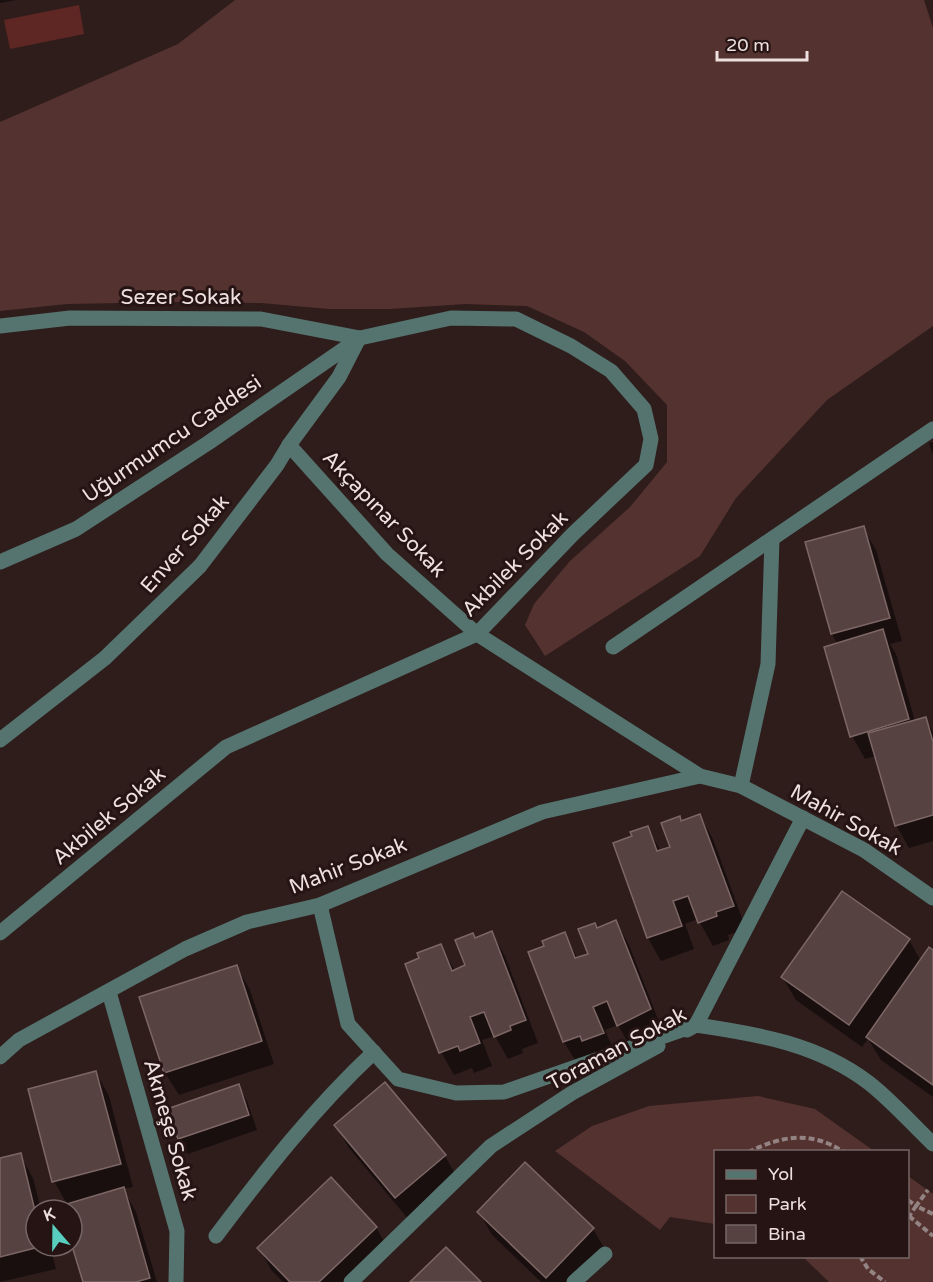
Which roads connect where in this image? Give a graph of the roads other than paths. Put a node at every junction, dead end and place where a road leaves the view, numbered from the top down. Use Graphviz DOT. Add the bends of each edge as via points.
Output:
graph roads {
  1 [pos="0,326"];
  2 [pos="360,338"];
  3 [pos="933,429"];
  4 [pos="289,445"];
  5 [pos="772,539"];
  6 [pos="0,562"];
  7 [pos="477,634"];
  8 [pos="613,647"];
  9 [pos="0,740"];
  10 [pos="700,776"];
  11 [pos="741,786"];
  12 [pos="802,818"];
  13 [pos="933,898"];
  14 [pos="320,905"];
  15 [pos="0,933"];
  16 [pos="109,992"];
  17 [pos="696,1025"];
  18 [pos="374,1052"];
  19 [pos="0,1057"];
  20 [pos="933,1144"];
  21 [pos="216,1236"];
  22 [pos="605,1254"];
  23 [pos="176,1282"];
  24 [pos="351,1282"];
  25 [pos="574,1282"];
  1 -- 2 [label="street, Sezer Sokak" via="70,318 261,319"];
  2 -- 4 [label="street, Enver Sokak" via="339,377"];
  2 -- 6 [label="street, Uğurmumcu Caddesi" via="76,529"];
  2 -- 7 [label="street, Akbilek Sokak" via="451,318 516,319 611,371 644,409 651,439 646,465"];
  3 -- 5 [label="street"];
  4 -- 7 [label="street, Akçapınar Sokak" via="387,554"];
  4 -- 9 [label="street, Enver Sokak" via="200,566 105,658"];
  5 -- 8 [label="street"];
  5 -- 11 [label="street" via="768,664"];
  7 -- 10 [label="street, Mahir Sokak"];
  7 -- 15 [label="street, Akbilek Sokak" via="226,747"];
  10 -- 11 [label="street, Mahir Sokak"];
  10 -- 14 [label="street, Mahir Sokak" via="542,812"];
  11 -- 12 [label="street, Mahir Sokak"];
  12 -- 13 [label="street, Mahir Sokak" via="864,850"];
  12 -- 17 [label="street"];
  14 -- 16 [label="street, Mahir Sokak" via="247,922 184,949"];
  14 -- 18 [label="street" via="348,1024"];
  16 -- 19 [label="street, Mahir Sokak" via="19,1040"];
  16 -- 23 [label="street, Akmeşe Sokak" via="177,1231"];
  17 -- 18 [label="street" via="504,1092 456,1093 398,1079"];
  17 -- 20 [label="street, Toraman Sokak" via="763,1035 816,1052 869,1083"];
  17 -- 24 [label="street, Toraman Sokak" via="572,1093 491,1146"];
  18 -- 21 [label="street" via="287,1143"];
  22 -- 25 [label="street"];
}
